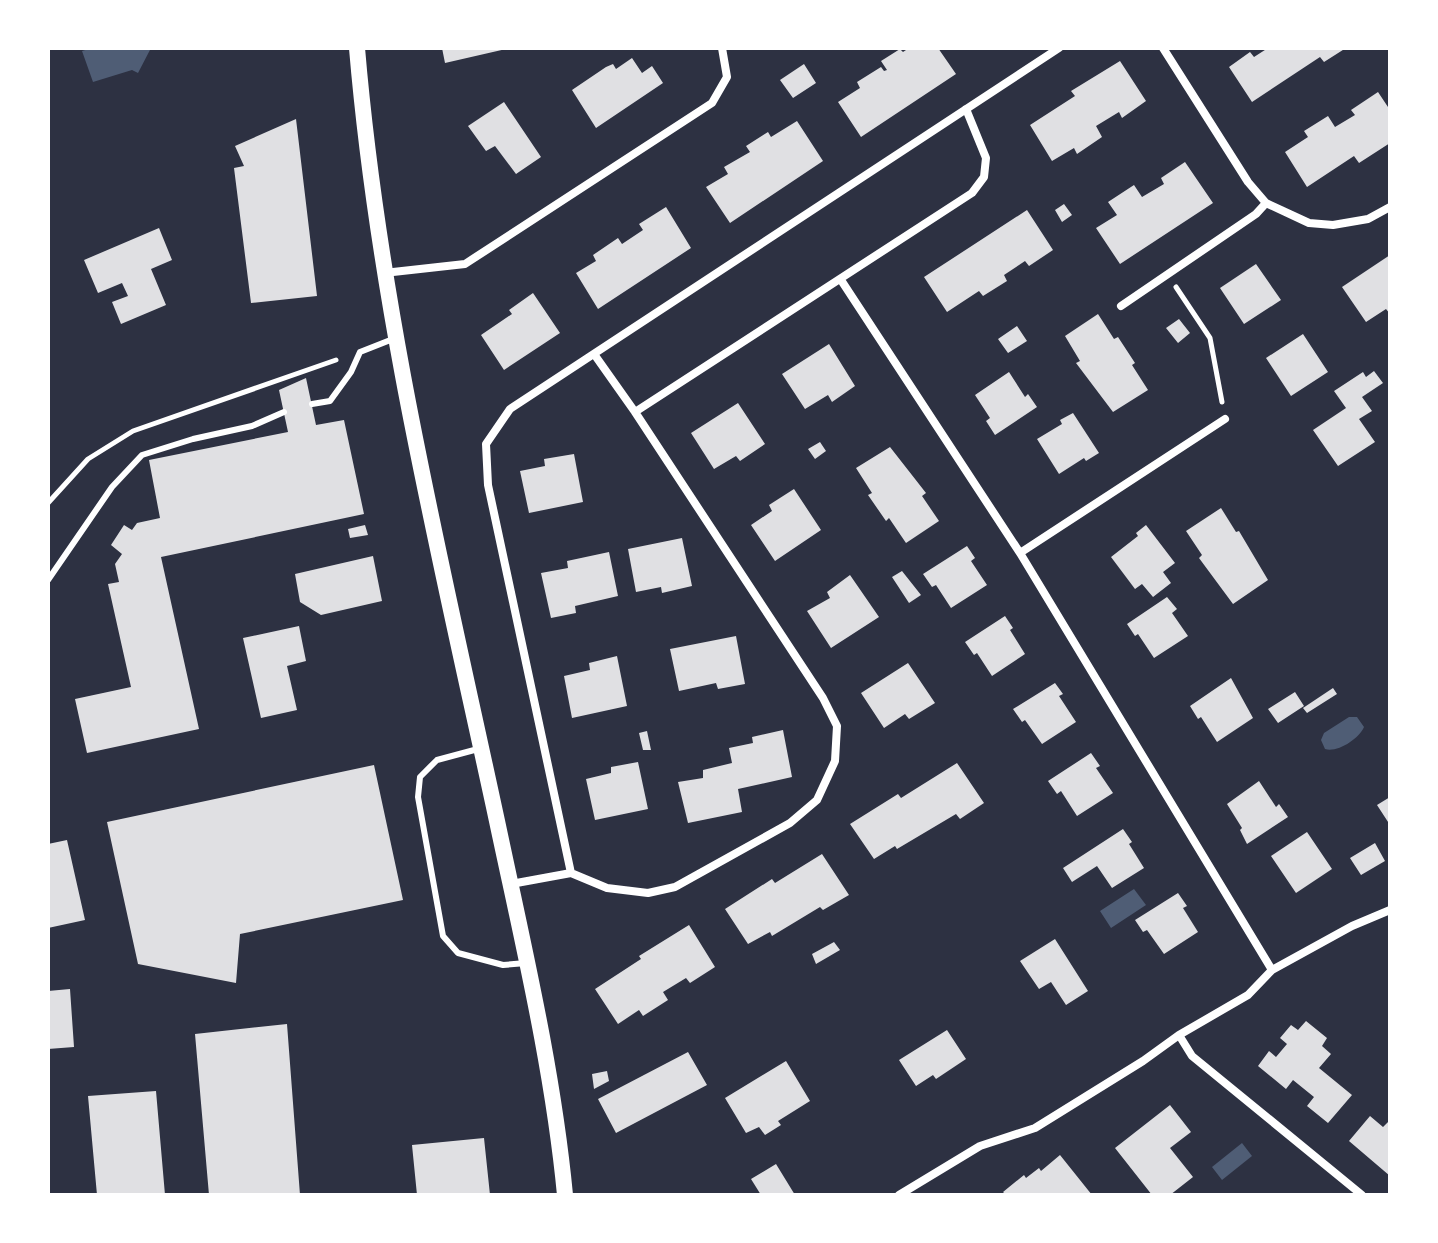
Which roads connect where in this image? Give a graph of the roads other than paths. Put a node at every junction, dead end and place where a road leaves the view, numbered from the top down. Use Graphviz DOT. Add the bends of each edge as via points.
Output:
graph roads {
  1 [pos="357,48"];
  2 [pos="722,48"];
  3 [pos="1059,48"];
  4 [pos="1163,48"];
  5 [pos="966,109"];
  6 [pos="1266,203"];
  7 [pos="1390,207"];
  8 [pos="384,273"];
  9 [pos="841,280"];
  10 [pos="1121,306"];
  11 [pos="396,338"];
  12 [pos="594,354"];
  13 [pos="312,404"];
  14 [pos="284,412"];
  15 [pos="635,412"];
  16 [pos="1225,419"];
  17 [pos="1020,553"];
  18 [pos="48,580"];
  19 [pos="481,748"];
  20 [pos="571,873"];
  21 [pos="511,884"];
  22 [pos="1390,910"];
  23 [pos="526,963"];
  24 [pos="1272,970"];
  25 [pos="1179,1035"];
  26 [pos="565,1195"];
  27 [pos="899,1195"];
  28 [pos="1362,1195"];
  1 -- 8 [label="main road"];
  2 -- 8 [label="street" via="727,77 712,103 465,264"];
  3 -- 5 [label="street"];
  4 -- 6 [label="street"];
  5 -- 9 [label="street" via="986,158 984,177 972,193"];
  5 -- 12 [label="street"];
  6 -- 7 [label="street" via="1309,223 1333,225 1368,219"];
  6 -- 10 [label="street"];
  8 -- 11 [label="main road"];
  9 -- 15 [label="street"];
  9 -- 17 [label="street"];
  11 -- 13 [label="lane" via="360,352 330,401"];
  11 -- 19 [label="main road"];
  12 -- 15 [label="street"];
  12 -- 20 [label="street" via="510,409 486,444 488,485"];
  14 -- 18 [label="lane" via="252,426 142,455 112,487"];
  15 -- 20 [label="street" via="823,698 837,726 835,761 817,800 790,823 675,887 648,893 607,888"];
  16 -- 17 [label="street"];
  17 -- 24 [label="street"];
  19 -- 21 [label="main road"];
  19 -- 23 [label="lane" via="437,760 420,777 418,797 443,936 458,953 503,965"];
  20 -- 21 [label="street"];
  21 -- 23 [label="main road"];
  22 -- 24 [label="street"];
  23 -- 26 [label="main road"];
  24 -- 25 [label="street" via="1248,995"];
  25 -- 27 [label="street" via="1035,1128 980,1146"];
  25 -- 28 [label="street" via="1192,1056"];
}
